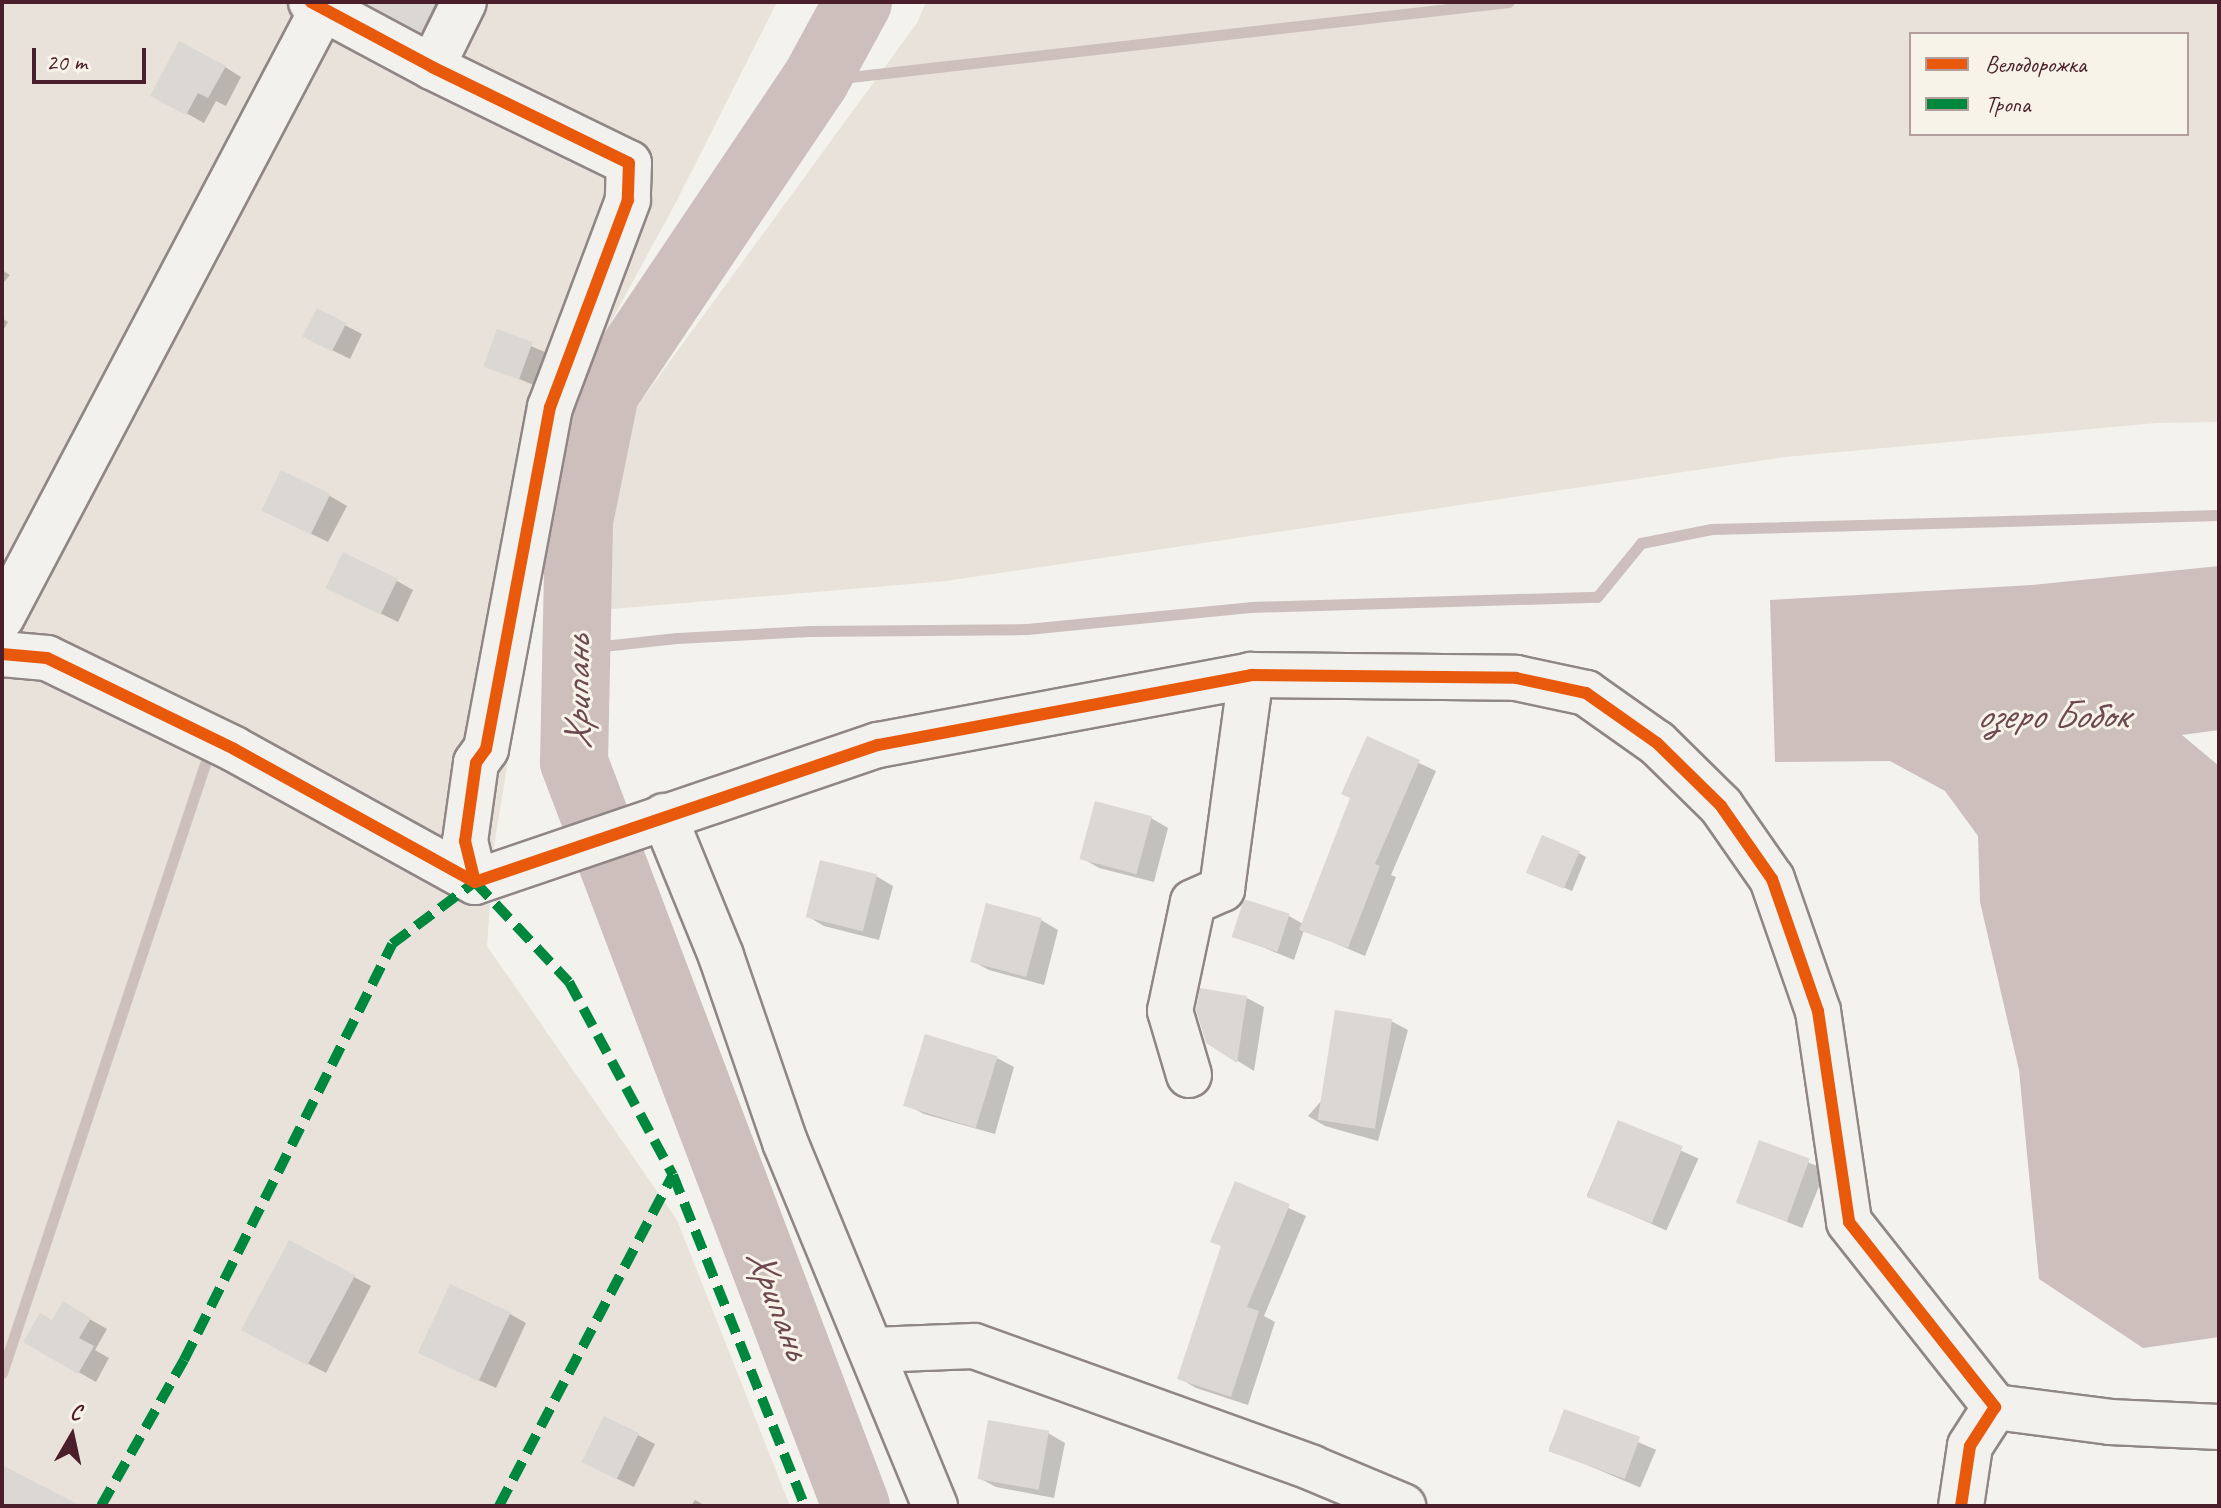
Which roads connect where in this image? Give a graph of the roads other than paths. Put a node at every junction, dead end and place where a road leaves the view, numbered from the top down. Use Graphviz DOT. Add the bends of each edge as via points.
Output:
graph roads {
  1 [pos="464,2"];
  2 [pos="317,5"];
  3 [pos="432,67"];
  4 [pos="3,640"];
  5 [pos="1251,675"];
  6 [pos="645,824"];
  7 [pos="475,882"];
  8 [pos="1189,1075"];
  9 [pos="873,1350"];
  10 [pos="1995,1407"];
  11 [pos="2219,1427"];
  12 [pos="935,1506"];
  13 [pos="1403,1506"];
  14 [pos="1961,1506"];
  1 -- 3 [label="street"];
  2 -- 3 [label="street"];
  2 -- 4 [label="street"];
  3 -- 7 [label="street" via="629,163 628,200 550,407 486,749 476,763 465,841"];
  4 -- 7 [label="street" via="221,742"];
  5 -- 6 [label="street" via="878,745"];
  5 -- 8 [label="street" via="1222,889 1193,902 1170,1011"];
  5 -- 10 [label="street" via="1516,678 1586,693 1657,743 1721,806 1772,879 1818,1011 1849,1222"];
  6 -- 7 [label="street"];
  6 -- 9 [label="street" via="721,956 785,1142"];
  9 -- 12 [label="street"];
  9 -- 13 [label="street" via="974,1346"];
  10 -- 11 [label="street" via="2110,1422"];
  10 -- 14 [label="street" via="1970,1446"];
}
